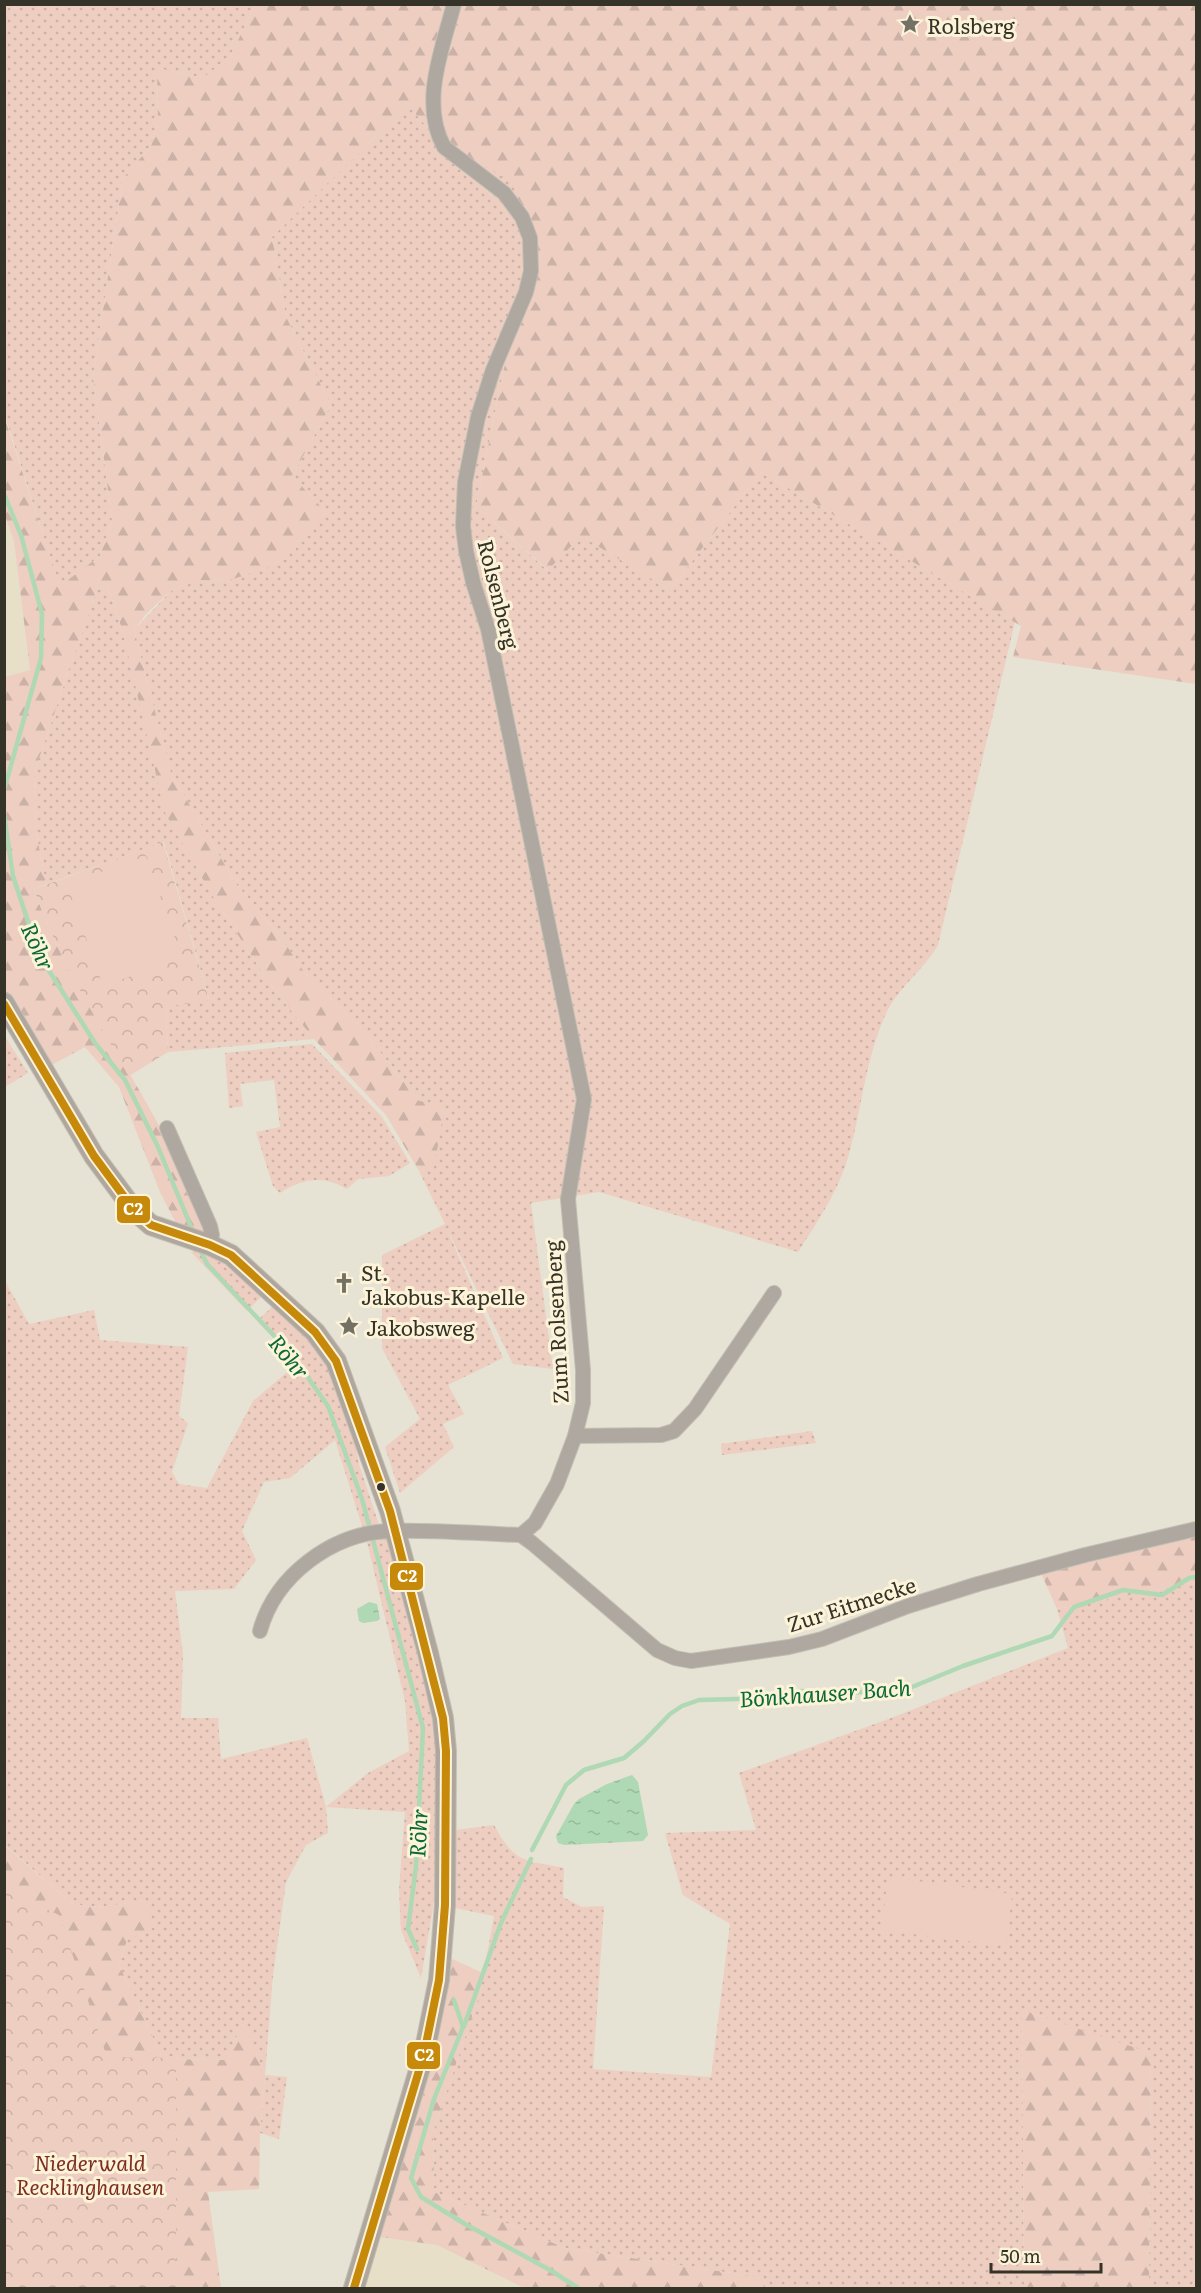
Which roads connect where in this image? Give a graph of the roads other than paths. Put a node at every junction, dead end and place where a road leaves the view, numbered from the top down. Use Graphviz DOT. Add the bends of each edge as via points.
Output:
graph roads {
  1 [pos="454,4"];
  2 [pos="4,1004"];
  3 [pos="167,1128"];
  4 [pos="568,1199"];
  5 [pos="209,1245"];
  6 [pos="774,1293"];
  7 [pos="575,1436"];
  8 [pos="1197,1529"];
  9 [pos="390,1531"];
  10 [pos="521,1535"];
  11 [pos="260,1631"];
  12 [pos="354,2289"];
  1 -- 4 [label="street, Rolsenberg" via="433,88 439,137 444,147 510,200 530,238 531,271 526,292 478,417 465,482 463,526 473,582 488,629 584,1099"];
  2 -- 5 [label="main road" via="119,1192 151,1225"];
  3 -- 5 [label="street" via="210,1226"];
  4 -- 7 [label="street, Zum Rolsenberg" via="584,1394"];
  5 -- 9 [label="main road" via="231,1255 256,1277 315,1332 336,1361 357,1415"];
  6 -- 7 [label="street" via="695,1409 674,1431 661,1435"];
  7 -- 10 [label="street, Zum Rolsenberg" via="548,1501 535,1523"];
  8 -- 10 [label="street, Zur Eitmecke" via="1038,1568 908,1606 822,1638 752,1653 682,1661 657,1650"];
  9 -- 10 [label="street"];
  9 -- 11 [label="street" via="334,1545 303,1564 276,1596"];
  9 -- 12 [label="main road" via="428,1653 443,1718 446,1905 439,1980 424,2054"];
}
